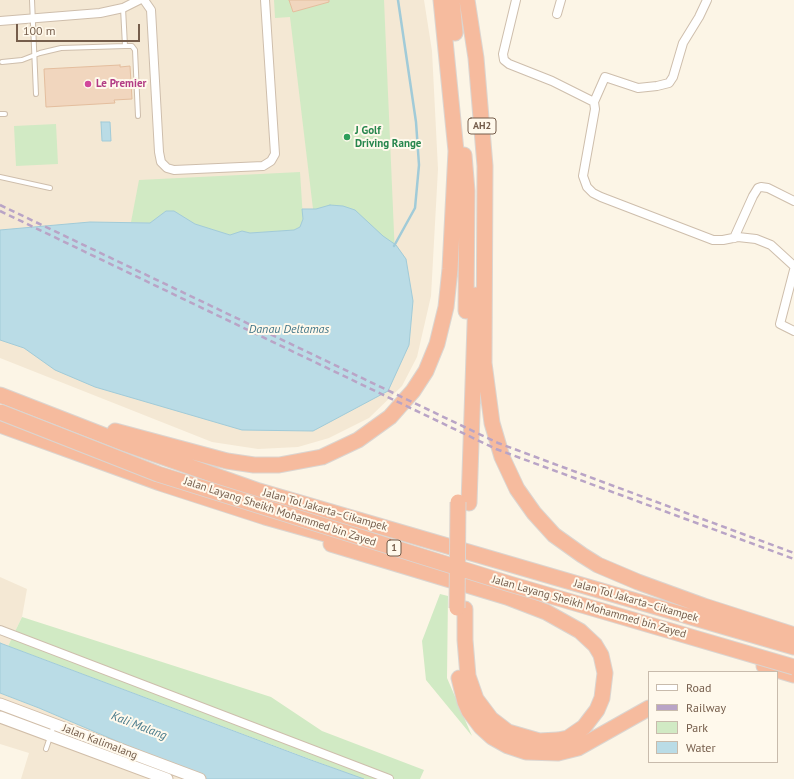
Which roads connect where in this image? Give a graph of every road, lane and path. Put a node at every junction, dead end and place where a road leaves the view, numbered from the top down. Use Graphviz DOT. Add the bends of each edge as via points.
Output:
graph roads {
  1 [pos="32,0"];
  2 [pos="138,0"];
  3 [pos="144,0"];
  4 [pos="265,0"];
  5 [pos="441,0"];
  6 [pos="452,0"];
  7 [pos="461,0"];
  8 [pos="467,0"];
  9 [pos="516,0"];
  10 [pos="561,0"];
  11 [pos="708,0"];
  12 [pos="122,8"];
  13 [pos="557,14"];
  14 [pos="32,19"];
  15 [pos="0,21"];
  16 [pos="125,46"];
  17 [pos="34,56"];
  18 [pos="2,62"];
  19 [pos="36,94"];
  20 [pos="594,102"];
  21 [pos="138,116"];
  22 [pos="0,177"];
  23 [pos="50,188"];
  24 [pos="794,201"];
  25 [pos="734,238"];
  26 [pos="482,252"];
  27 [pos="794,266"];
  28 [pos="794,270"];
  29 [pos="794,330"];
  30 [pos="0,395"];
  31 [pos="0,405"];
  32 [pos="37,410"];
  33 [pos="0,412"];
  34 [pos="0,425"];
  35 [pos="463,503"];
  36 [pos="265,517"];
  37 [pos="461,608"];
  38 [pos="0,630"];
  39 [pos="794,635"];
  40 [pos="794,647"];
  41 [pos="794,658"];
  42 [pos="794,667"];
  43 [pos="794,675"];
  44 [pos="778,681"];
  45 [pos="794,683"];
  46 [pos="0,704"];
  47 [pos="648,709"];
  48 [pos="0,716"];
  49 [pos="54,725"];
  50 [pos="51,736"];
  51 [pos="46,749"];
  52 [pos="179,775"];
  53 [pos="167,779"];
  54 [pos="200,779"];
  55 [pos="389,779"];
  1 -- 14 [label="lane"];
  2 -- 12 [label="street"];
  3 -- 4 [label="street" via="151,10 159,152 161,162 174,170 263,166 271,161 275,154"];
  5 -- 32 [label="highway" via="456,151 448,291 433,356 421,380 401,406 370,432 334,453 308,461 269,466 227,460"];
  6 -- 35 [label="highway" via="467,191"];
  7 -- 26 [label="highway, AH2" via="468,55"];
  8 -- 26 [label="highway, AH2" via="476,58 485,166"];
  9 -- 20 [label="street" via="503,54 504,60"];
  10 -- 13 [label="street"];
  11 -- 20 [label="street" via="683,43 669,83 638,88 606,77"];
  12 -- 14 [label="street" via="100,13"];
  12 -- 16 [label="lane"];
  14 -- 15 [label="street"];
  14 -- 17 [label="lane"];
  16 -- 17 [label="lane" via="61,48"];
  16 -- 21 [label="lane" via="132,46 135,50"];
  17 -- 18 [label="lane"];
  17 -- 19 [label="lane"];
  20 -- 25 [label="street" via="595,109 584,170 585,182 590,190 601,197 713,240"];
  22 -- 23 [label="lane"];
  24 -- 25 [label="street" via="768,188 758,188"];
  25 -- 27 [label="street" via="750,237 771,246"];
  26 -- 35 [label="highway"];
  26 -- 39 [label="highway" via="484,363 490,410 508,471 517,490 534,513 567,545 618,574 704,606"];
  28 -- 29 [label="street" via="780,324"];
  30 -- 32 [label="highway, Jalan Tol Jakarta–Cikampek / 1"];
  31 -- 41 [label="highway, Jalan Layang Sheikh Mohammed bin Zayed / 1" via="151,464 263,502 622,610"];
  32 -- 40 [label="highway, Jalan Tol Jakarta–Cikampek / 1" via="259,491"];
  33 -- 42 [label="highway, Jalan Layang Sheikh Mohammed bin Zayed / 1, bridge" via="158,474 510,584"];
  34 -- 36 [label="highway, Jalan Tol Jakarta–Cikampek / 1" via="160,484"];
  35 -- 37 [label="highway"];
  36 -- 37 [label="highway" via="296,532 371,557 507,597 572,625 595,645 604,664 605,686 592,719 568,738 539,741 515,736 492,719 476,699 468,676"];
  36 -- 43 [label="highway, Jalan Tol Jakarta–Cikampek / 1"];
  37 -- 47 [label="highway" via="458,663 465,702 481,727 508,746 535,753 568,751 587,744"];
  38 -- 55 [label="street"];
  44 -- 45 [label="highway"];
  46 -- 49 [label="main road, Jalan Kalimalang"];
  48 -- 50 [label="main road, Jalan Kalimalang"];
  49 -- 50 [label="lane"];
  49 -- 52 [label="main road, Jalan Kalimalang"];
  50 -- 51 [label="lane"];
  50 -- 53 [label="main road, Jalan Kalimalang"];
  52 -- 54 [label="main road, Jalan Kalimalang"];
}
